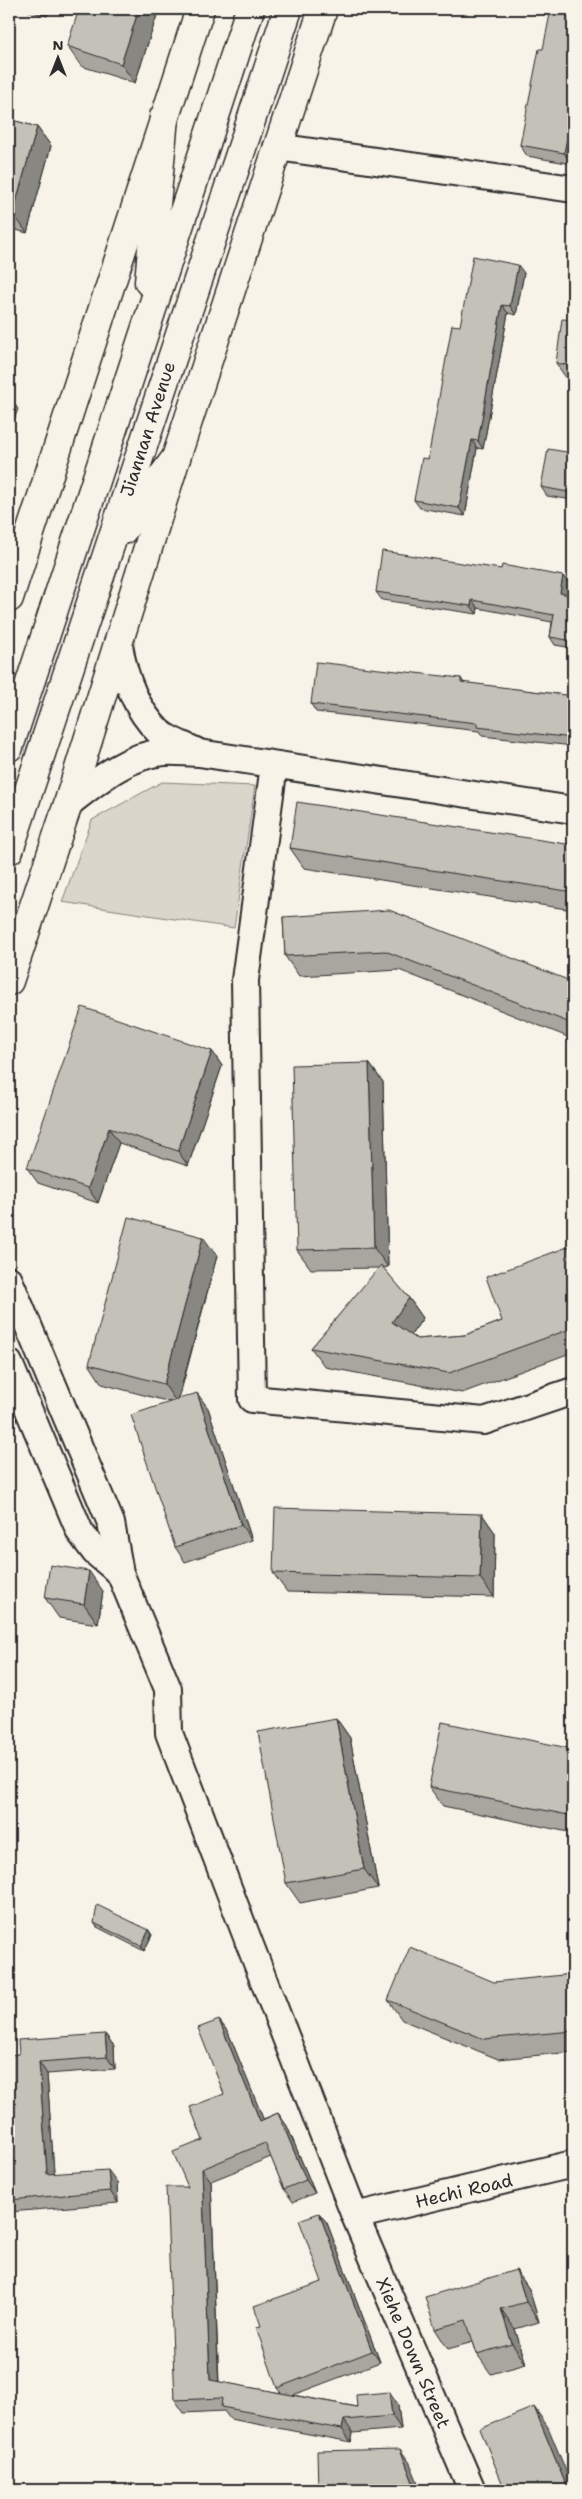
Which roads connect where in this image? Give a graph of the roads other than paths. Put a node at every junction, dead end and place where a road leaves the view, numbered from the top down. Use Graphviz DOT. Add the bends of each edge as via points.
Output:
graph roads {
  1 [pos="200,9"];
  2 [pos="250,9"];
  3 [pos="288,9"];
  4 [pos="323,9"];
  5 [pos="164,117"];
  6 [pos="277,147"];
  7 [pos="573,190"];
  8 [pos="145,331"];
  9 [pos="176,458"];
  10 [pos="108,551"];
  11 [pos="9,598"];
  12 [pos="119,645"];
  13 [pos="9,747"];
  14 [pos="199,753"];
  15 [pos="274,765"];
  16 [pos="68,804"];
  17 [pos="573,810"];
  18 [pos="9,850"];
  19 [pos="9,981"];
  20 [pos="9,1280"];
  21 [pos="9,1363"];
  22 [pos="573,1391"];
  23 [pos="120,1573"];
  24 [pos="573,2164"];
  25 [pos="355,2216"];
  26 [pos="472,2490"];
  1 -- 5 [label="main road"];
  2 -- 8 [label="main road, Jiannan Avenue"];
  3 -- 10 [label="main road, Jiannan Avenue"];
  4 -- 6 [label="main road"];
  5 -- 8 [label="main road"];
  5 -- 11 [label="main road"];
  6 -- 7 [label="street"];
  6 -- 9 [label="main road"];
  8 -- 13 [label="main road, Jiannan Avenue"];
  9 -- 10 [label="main road"];
  9 -- 12 [label="main road"];
  10 -- 18 [label="main road, Jiannan Avenue"];
  12 -- 14 [label="street" via="124,673 137,703 159,732"];
  12 -- 16 [label="main road"];
  14 -- 15 [label="street"];
  14 -- 16 [label="street" via="162,752 131,762 107,774"];
  15 -- 17 [label="street"];
  15 -- 22 [label="street" via="245,980 252,1398 484,1421"];
  16 -- 19 [label="main road"];
  20 -- 23 [label="street, Xiehe Down Street" via="111,1523"];
  21 -- 23 [label="street" via="80,1532 95,1552"];
  23 -- 25 [label="street, Xiehe Down Street" via="168,1690 169,1733"];
  24 -- 25 [label="street, Hechi Road"];
  25 -- 26 [label="street, Xiehe Down Street"];
}
